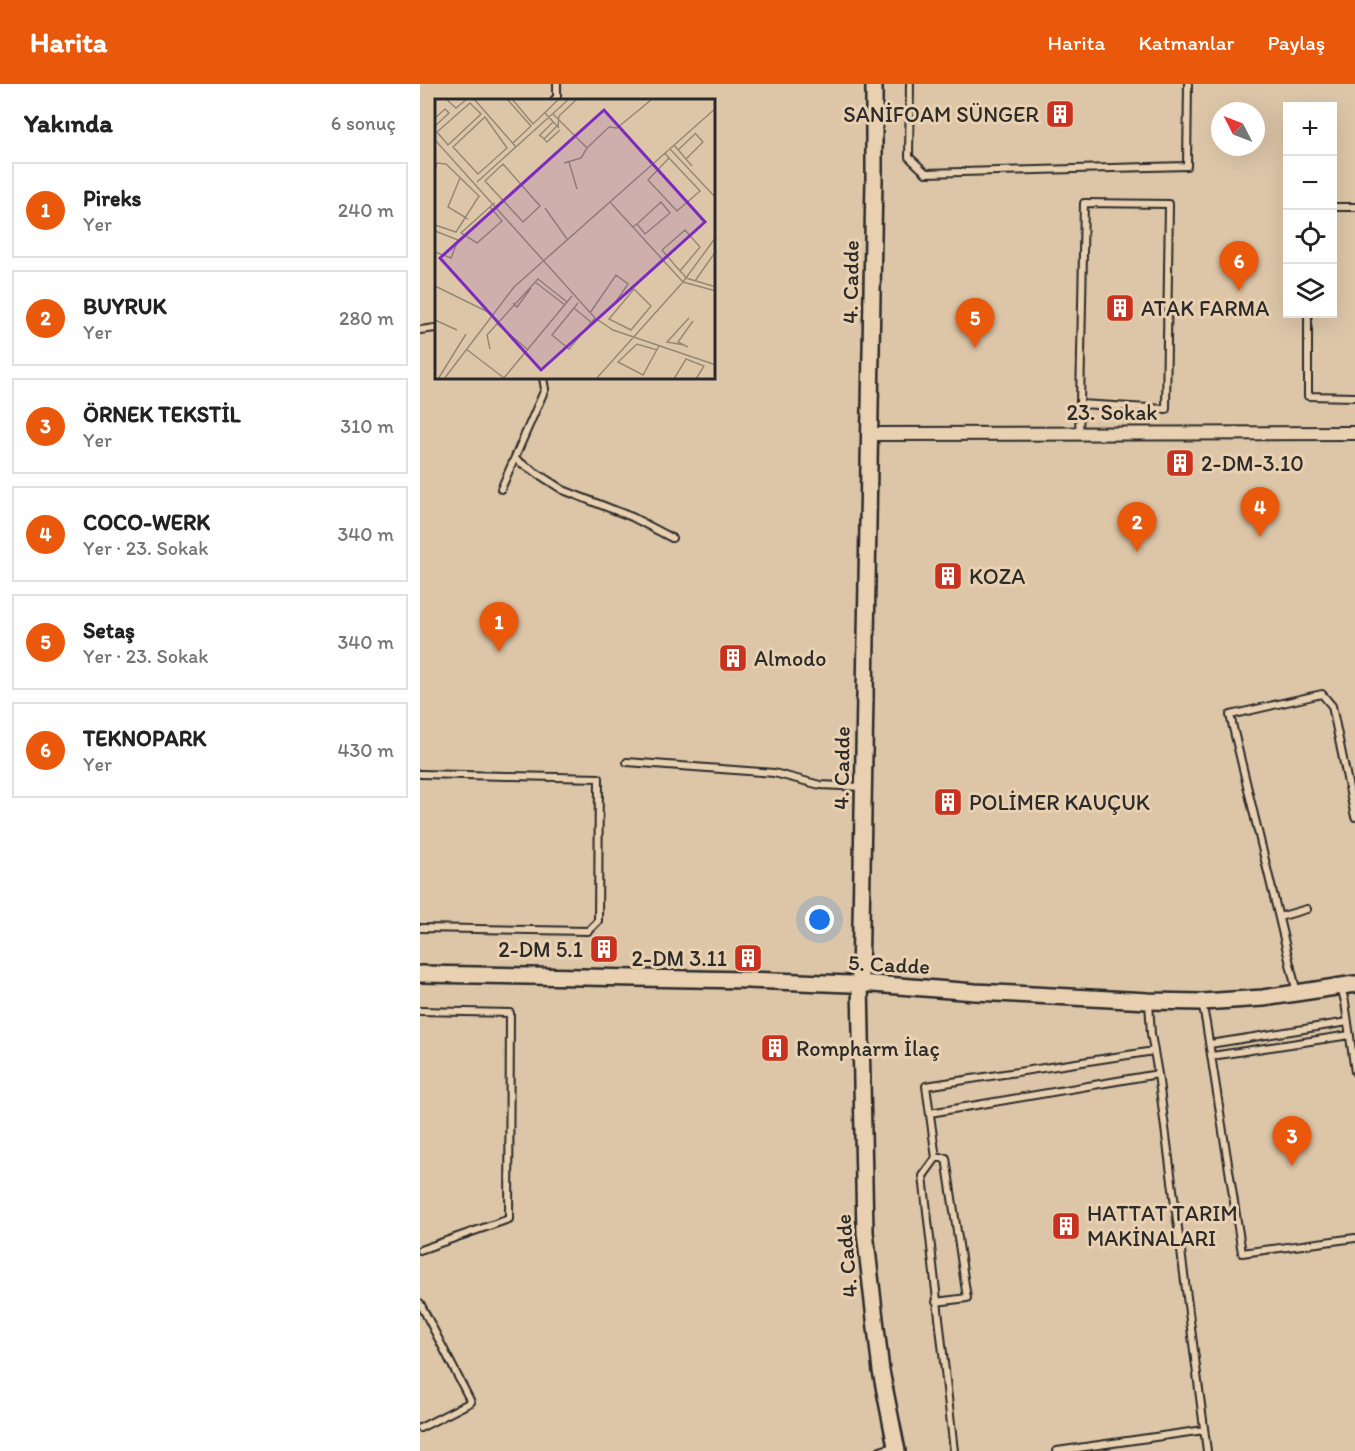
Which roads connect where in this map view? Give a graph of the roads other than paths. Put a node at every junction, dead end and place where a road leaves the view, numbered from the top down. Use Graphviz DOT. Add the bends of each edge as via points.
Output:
graph roads {
  1 [pos="556,84"];
  2 [pos="874,84"];
  3 [pos="910,84"];
  4 [pos="1188,84"];
  5 [pos="555,99"];
  6 [pos="1337,207"];
  7 [pos="1355,207"];
  8 [pos="1308,318"];
  9 [pos="435,328"];
  10 [pos="420,330"];
  11 [pos="543,380"];
  12 [pos="1355,397"];
  13 [pos="1080,404"];
  14 [pos="1355,433"];
  15 [pos="870,434"];
  16 [pos="1079,434"];
  17 [pos="515,459"];
  18 [pos="501,489"];
  19 [pos="672,538"];
  20 [pos="627,762"];
  21 [pos="420,774"];
  22 [pos="864,788"];
  23 [pos="1355,817"];
  24 [pos="1307,909"];
  25 [pos="1279,917"];
  26 [pos="420,928"];
  27 [pos="420,974"];
  28 [pos="860,983"];
  29 [pos="1348,986"];
  30 [pos="1298,993"];
  31 [pos="1148,1001"];
  32 [pos="1202,1002"];
  33 [pos="420,1011"];
  34 [pos="1348,1022"];
  35 [pos="1350,1035"];
  36 [pos="1210,1044"];
  37 [pos="1154,1050"];
  38 [pos="1212,1056"];
  39 [pos="1355,1072"];
  40 [pos="1158,1074"];
  41 [pos="930,1113"];
  42 [pos="936,1158"];
  43 [pos="1355,1238"];
  44 [pos="420,1250"];
  45 [pos="936,1302"];
  46 [pos="420,1303"];
  47 [pos="420,1428"];
  48 [pos="1204,1430"];
  49 [pos="896,1448"];
  50 [pos="879,1451"];
  51 [pos="954,1451"];
  52 [pos="1057,1451"];
  53 [pos="1207,1451"];
  1 -- 5 [label="lane"];
  2 -- 15 [label="street, 4. Cadde"];
  3 -- 4 [label="lane" via="909,157 926,173 1187,166"];
  6 -- 7 [label="lane"];
  8 -- 12 [label="lane" via="1308,396"];
  9 -- 10 [label="lane"];
  11 -- 17 [label="lane" via="545,389"];
  13 -- 13 [label="lane" via="1166,409 1169,204 1084,203"];
  13 -- 16 [label="lane"];
  14 -- 16 [label="street, 23. Sokak"];
  15 -- 16 [label="street, 23. Sokak"];
  15 -- 22 [label="street, 4. Cadde"];
  17 -- 18 [label="lane"];
  17 -- 19 [label="lane" via="563,490 632,517"];
  20 -- 22 [label="lane" via="774,772 820,785"];
  21 -- 26 [label="lane" via="599,778 599,789 598,921 588,931"];
  22 -- 28 [label="street, 4. Cadde"];
  23 -- 25 [label="lane" via="1332,706 1322,694 1230,716"];
  24 -- 25 [label="lane"];
  25 -- 30 [label="lane"];
  27 -- 28 [label="street, 5. Cadde"];
  28 -- 31 [label="street, 5. Cadde"];
  28 -- 49 [label="street, 4. Cadde" via="865,1232 881,1371"];
  29 -- 30 [label="street, 5. Cadde"];
  29 -- 34 [label="lane"];
  30 -- 32 [label="street, 5. Cadde"];
  31 -- 32 [label="street, 5. Cadde"];
  31 -- 37 [label="lane"];
  32 -- 36 [label="lane"];
  33 -- 44 [label="lane" via="510,1013 510,1047 509,1219"];
  34 -- 35 [label="lane"];
  34 -- 36 [label="lane"];
  35 -- 38 [label="lane"];
  35 -- 39 [label="lane"];
  36 -- 38 [label="lane"];
  37 -- 40 [label="lane"];
  37 -- 41 [label="lane" via="926,1086"];
  38 -- 43 [label="lane" via="1242,1253"];
  40 -- 41 [label="lane"];
  40 -- 48 [label="lane"];
  41 -- 42 [label="lane"];
  42 -- 45 [label="lane" via="923,1176"];
  42 -- 45 [label="lane" via="945,1158 967,1298"];
  45 -- 51 [label="lane"];
  46 -- 47 [label="lane" via="471,1402"];
  48 -- 52 [label="lane"];
  48 -- 53 [label="lane"];
  49 -- 50 [label="lane"];
}
